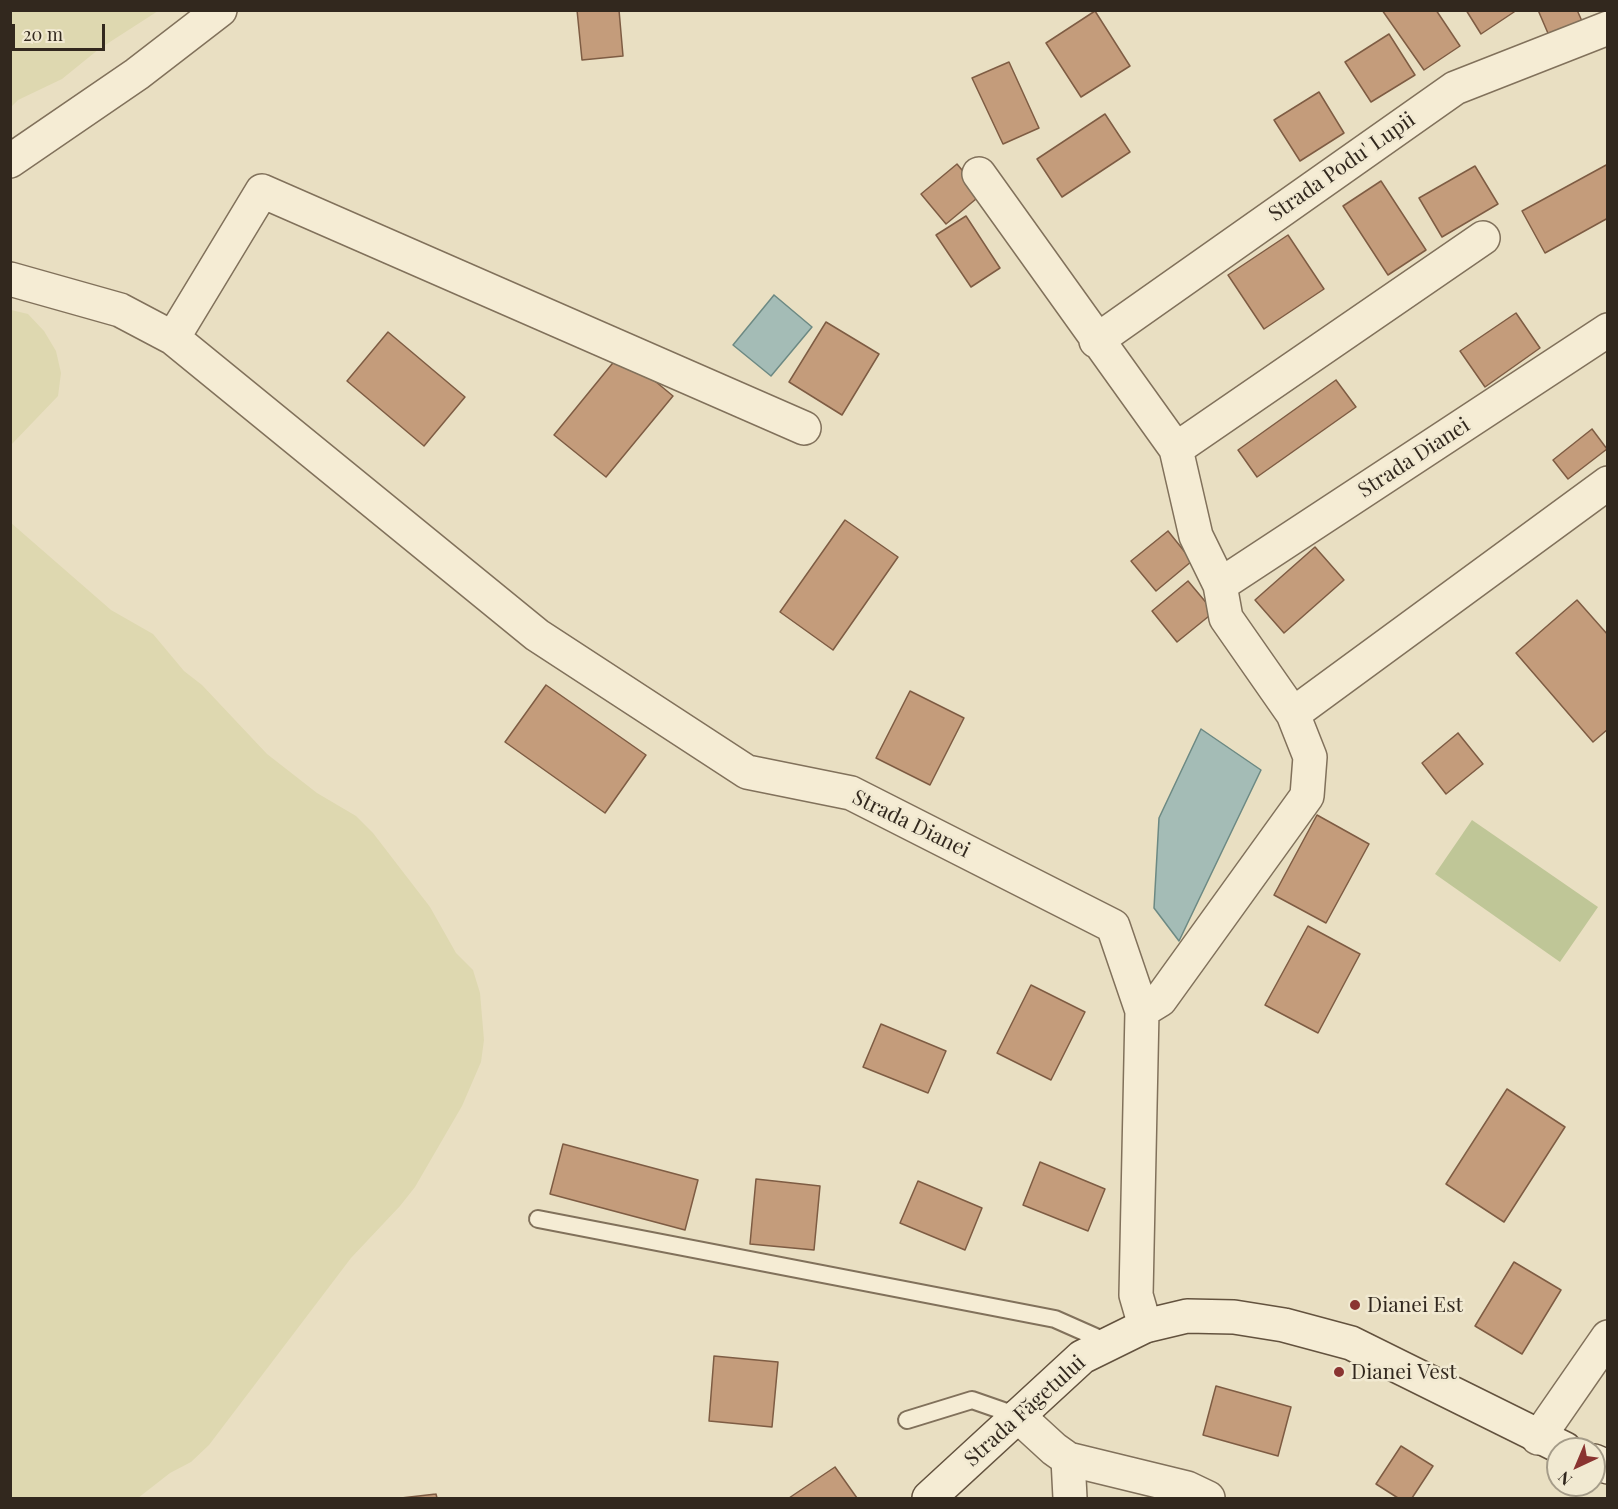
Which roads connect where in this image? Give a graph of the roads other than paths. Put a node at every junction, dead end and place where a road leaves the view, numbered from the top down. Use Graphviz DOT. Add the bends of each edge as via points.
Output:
graph roads {
  1 [pos="220,10"];
  2 [pos="1608,28"];
  3 [pos="10,161"];
  4 [pos="979,174"];
  5 [pos="1483,238"];
  6 [pos="10,279"];
  7 [pos="1608,330"];
  8 [pos="173,338"];
  9 [pos="1096,340"];
  10 [pos="804,428"];
  11 [pos="1176,449"];
  12 [pos="1608,483"];
  13 [pos="1220,585"];
  14 [pos="1293,714"];
  15 [pos="1142,1011"];
  16 [pos="538,1219"];
  17 [pos="1145,1326"];
  18 [pos="1608,1337"];
  19 [pos="1107,1342"];
  20 [pos="1018,1416"];
  21 [pos="907,1420"];
  22 [pos="1555,1437"];
  23 [pos="1546,1440"];
  24 [pos="1068,1459"];
  25 [pos="928,1498"];
  26 [pos="1070,1498"];
  27 [pos="1209,1498"];
  1 -- 3 [label="street" via="137,74"];
  2 -- 9 [label="street, Strada Podu' Lupii" via="1455,88"];
  4 -- 9 [label="street"];
  5 -- 11 [label="street"];
  6 -- 8 [label="street, Strada Dianei" via="120,310"];
  7 -- 13 [label="street, Strada Dianei"];
  8 -- 10 [label="street" via="262,191"];
  8 -- 15 [label="street, Strada Dianei" via="537,635 747,772 852,793 1113,926"];
  9 -- 11 [label="street"];
  11 -- 13 [label="street" via="1196,536"];
  12 -- 14 [label="street"];
  13 -- 14 [label="street" via="1226,618"];
  14 -- 15 [label="street" via="1310,757 1307,796 1160,1000"];
  15 -- 17 [label="street, Strada Dianei" via="1136,1294"];
  16 -- 19 [label="lane" via="1055,1319"];
  17 -- 19 [label="street, Strada Făgetului"];
  17 -- 23 [label="street, Strada Făgetului" via="1187,1316 1234,1317 1284,1325 1351,1343"];
  18 -- 22 [label="street"];
  19 -- 20 [label="street, Strada Făgetului" via="1082,1356"];
  20 -- 21 [label="lane" via="972,1400"];
  20 -- 24 [label="street"];
  20 -- 25 [label="street, Strada Făgetului"];
  24 -- 26 [label="street"];
  24 -- 27 [label="street" via="1187,1488"];
}
